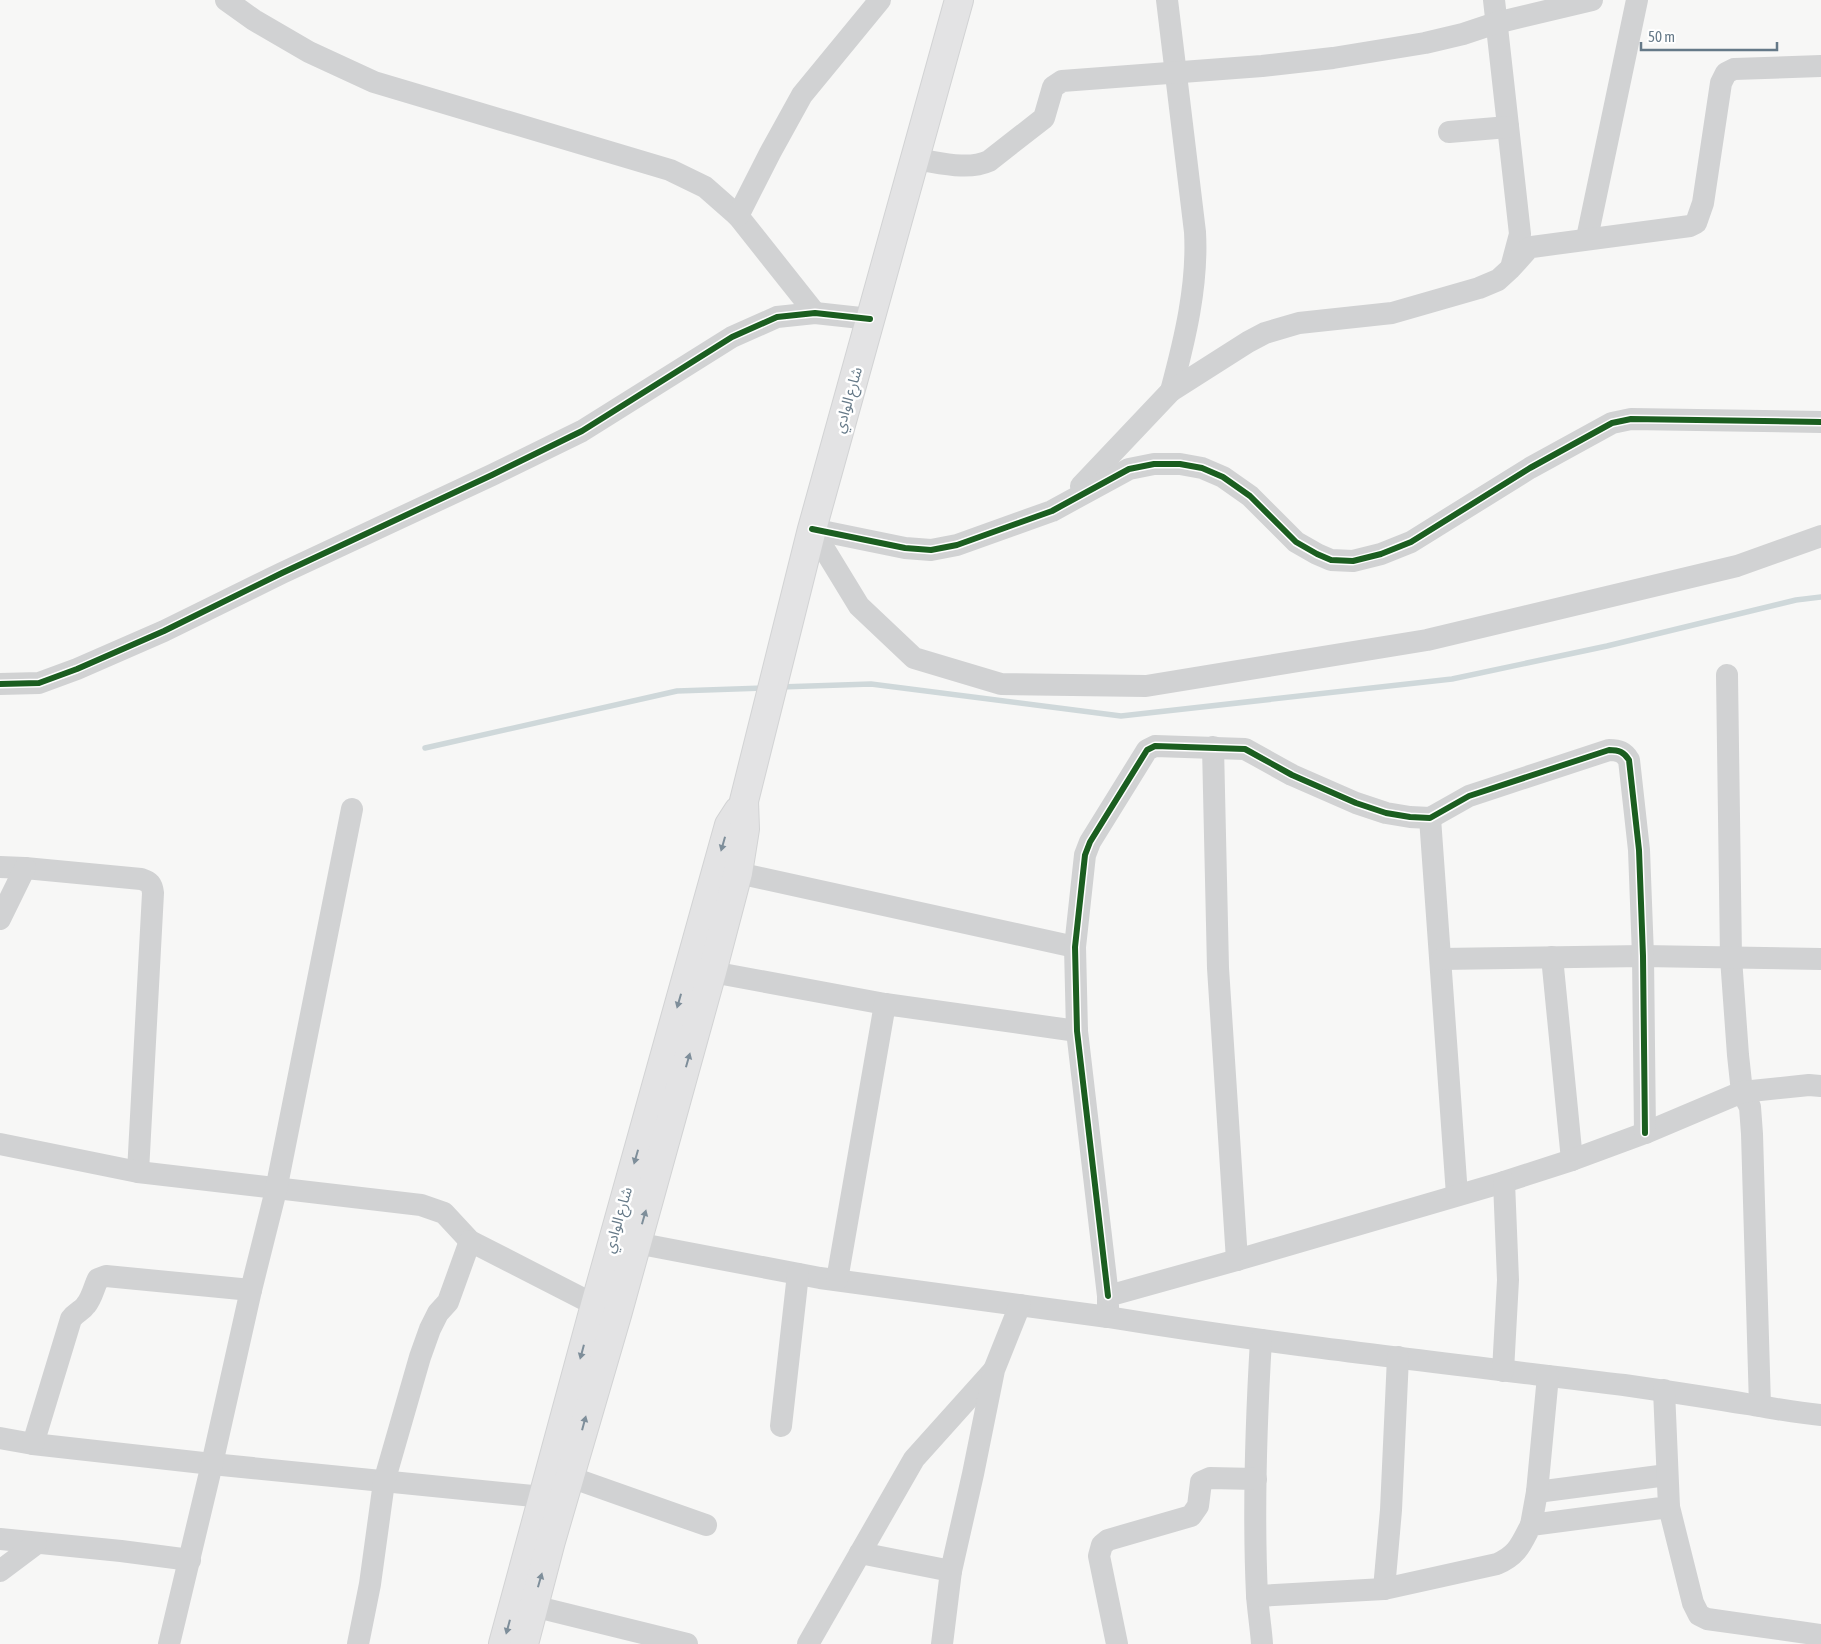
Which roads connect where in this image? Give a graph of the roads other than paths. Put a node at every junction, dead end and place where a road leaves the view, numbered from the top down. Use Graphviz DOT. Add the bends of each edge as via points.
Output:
graph roads {
  1 [pos="226,0"];
  2 [pos="880,0"];
  3 [pos="959,0"];
  4 [pos="1167,0"];
  5 [pos="1494,0"];
  6 [pos="1592,0"];
  7 [pos="1637,0"];
  8 [pos="1496,23"];
  9 [pos="1821,66"];
  10 [pos="1176,72"];
  11 [pos="1508,127"];
  12 [pos="1449,132"];
  13 [pos="915,159"];
  14 [pos="738,216"];
  15 [pos="1587,238"];
  16 [pos="1510,269"];
  17 [pos="816,313"];
  18 [pos="870,319"];
  19 [pos="1171,391"];
  20 [pos="1821,422"];
  21 [pos="1052,510"];
  22 [pos="812,528"];
  23 [pos="1815,541"];
  24 [pos="1727,674"];
  25 [pos="0,684"];
  26 [pos="1213,746"];
  27 [pos="744,801"];
  28 [pos="352,809"];
  29 [pos="1430,818"];
  30 [pos="0,867"];
  31 [pos="25,868"];
  32 [pos="738,873"];
  33 [pos="0,919"];
  34 [pos="1075,947"];
  35 [pos="1643,956"];
  36 [pos="1552,957"];
  37 [pos="1731,958"];
  38 [pos="1441,959"];
  39 [pos="1821,959"];
  40 [pos="712,972"];
  41 [pos="885,1004"];
  42 [pos="1077,1031"];
  43 [pos="1821,1086"];
  44 [pos="1742,1092"];
  45 [pos="1645,1133"];
  46 [pos="0,1144"];
  47 [pos="1572,1160"];
  48 [pos="138,1172"];
  49 [pos="1504,1182"];
  50 [pos="276,1190"];
  51 [pos="1457,1195"];
  52 [pos="470,1241"];
  53 [pos="636,1243"];
  54 [pos="1237,1260"];
  55 [pos="798,1274"];
  56 [pos="837,1280"];
  57 [pos="251,1290"];
  58 [pos="595,1305"];
  59 [pos="1020,1305"];
  60 [pos="1108,1306"];
  61 [pos="1261,1340"];
  62 [pos="1398,1357"];
  63 [pos="994,1370"];
  64 [pos="1503,1370"];
  65 [pos="1548,1376"];
  66 [pos="1664,1390"];
  67 [pos="1760,1406"];
  68 [pos="1821,1415"];
  69 [pos="781,1426"];
  70 [pos="0,1438"];
  71 [pos="33,1444"];
  72 [pos="212,1464"];
  73 [pos="1667,1475"];
  74 [pos="570,1477"];
  75 [pos="1256,1479"];
  76 [pos="384,1482"];
  77 [pos="1537,1492"];
  78 [pos="543,1497"];
  79 [pos="1668,1507"];
  80 [pos="706,1524"];
  81 [pos="1531,1525"];
  82 [pos="0,1539"];
  83 [pos="36,1544"];
  84 [pos="860,1553"];
  85 [pos="190,1560"];
  86 [pos="0,1571"];
  87 [pos="951,1571"];
  88 [pos="1384,1589"];
  89 [pos="1257,1596"];
  90 [pos="533,1606"];
  91 [pos="1810,1637"];
  92 [pos="169,1644"];
  93 [pos="358,1644"];
  94 [pos="503,1644"];
  95 [pos="524,1644"];
  96 [pos="687,1644"];
  97 [pos="808,1644"];
  98 [pos="942,1644"];
  99 [pos="1117,1644"];
  100 [pos="1262,1644"];
  1 -- 14 [label="street" via="309,52 374,82 670,170 705,187"];
  2 -- 14 [label="street" via="802,94"];
  3 -- 13 [label="main road, شارع الوادي"];
  4 -- 10 [label="street"];
  5 -- 8 [label="street"];
  6 -- 8 [label="street"];
  7 -- 15 [label="street"];
  8 -- 10 [label="street" via="1425,43 1342,56"];
  8 -- 11 [label="street"];
  9 -- 15 [label="street" via="1734,69 1726,73 1721,83 1696,223"];
  10 -- 13 [label="street" via="1062,81 1053,86 1044,118 989,161 971,166"];
  10 -- 19 [label="street" via="1196,259"];
  11 -- 12 [label="street"];
  11 -- 16 [label="street" via="1520,234"];
  13 -- 18 [label="main road, شارع الوادي"];
  14 -- 17 [label="street"];
  15 -- 16 [label="street" via="1532,247"];
  16 -- 19 [label="street" via="1498,280 1479,288 1392,313 1299,323 1273,330 1248,342"];
  17 -- 18 [label="street"];
  17 -- 25 [label="street" via="777,318 732,337 582,431 164,631 39,683"];
  18 -- 22 [label="main road, شارع الوادي"];
  19 -- 21 [label="street" via="1081,487"];
  20 -- 21 [label="street" via="1631,419 1612,423 1530,468 1411,542 1353,561 1331,560 1317,554 1296,542 1250,496 1223,477 1202,468 1180,464 1154,464 1129,469"];
  21 -- 22 [label="street" via="957,545 931,550 905,548"];
  22 -- 23 [label="street" via="860,606 914,658 1001,684 1146,686 1417,641 1736,566"];
  22 -- 27 [label="main road, شارع الوادي"];
  24 -- 37 [label="street"];
  26 -- 29 [label="street" via="1245,749 1356,804 1386,813"];
  26 -- 34 [label="street" via="1165,745 1147,750 1084,855"];
  26 -- 54 [label="street" via="1218,968"];
  27 -- 32 [label="main road, شارع الوادي" via="745,829"];
  27 -- 58 [label="main road, شارع الوادي, one-way" via="729,825"];
  28 -- 50 [label="street"];
  29 -- 35 [label="street" via="1468,796 1609,750 1625,753 1629,760 1639,850"];
  29 -- 38 [label="street"];
  30 -- 31 [label="street"];
  31 -- 33 [label="street"];
  31 -- 48 [label="street" via="141,880 152,885"];
  32 -- 34 [label="street"];
  32 -- 40 [label="main road, شارع الوادي"];
  34 -- 42 [label="street"];
  35 -- 36 [label="street"];
  35 -- 37 [label="street"];
  35 -- 45 [label="street"];
  36 -- 38 [label="street"];
  36 -- 47 [label="street"];
  37 -- 39 [label="street"];
  37 -- 44 [label="street"];
  38 -- 51 [label="street"];
  40 -- 41 [label="street"];
  53 -- 40 [label="main road, شارع الوادي, one-way"];
  41 -- 42 [label="street"];
  41 -- 56 [label="street"];
  42 -- 60 [label="street"];
  43 -- 44 [label="street"];
  44 -- 45 [label="street"];
  44 -- 67 [label="street" via="1750,1107 1752,1134"];
  45 -- 47 [label="street"];
  46 -- 48 [label="street"];
  47 -- 49 [label="street"];
  48 -- 50 [label="street"];
  49 -- 51 [label="street"];
  49 -- 64 [label="street" via="1508,1280"];
  50 -- 52 [label="street" via="421,1205 444,1213"];
  50 -- 57 [label="street"];
  51 -- 54 [label="street"];
  52 -- 58 [label="street"];
  52 -- 76 [label="street" via="448,1302 438,1313 420,1357"];
  53 -- 55 [label="street"];
  74 -- 53 [label="main road, شارع الوادي, one-way"];
  54 -- 60 [label="street"];
  55 -- 56 [label="street"];
  55 -- 69 [label="street"];
  56 -- 59 [label="street"];
  57 -- 71 [label="street" via="106,1276 98,1279 85,1307 76,1311 71,1319"];
  57 -- 72 [label="street"];
  58 -- 78 [label="main road, شارع الوادي, one-way"];
  59 -- 60 [label="street"];
  59 -- 63 [label="street"];
  60 -- 61 [label="street"];
  61 -- 62 [label="street"];
  61 -- 75 [label="street"];
  62 -- 64 [label="street"];
  62 -- 88 [label="street"];
  63 -- 84 [label="street" via="914,1459"];
  63 -- 87 [label="street"];
  64 -- 65 [label="street"];
  65 -- 66 [label="street"];
  65 -- 77 [label="street"];
  66 -- 67 [label="street"];
  66 -- 73 [label="street"];
  67 -- 68 [label="street"];
  70 -- 71 [label="street"];
  71 -- 72 [label="street"];
  72 -- 76 [label="street"];
  72 -- 85 [label="street"];
  73 -- 77 [label="street"];
  73 -- 79 [label="street"];
  74 -- 80 [label="street"];
  90 -- 74 [label="main road, شارع الوادي, one-way"];
  75 -- 89 [label="street"];
  75 -- 99 [label="street" via="1210,1478 1201,1482 1198,1506 1191,1516 1108,1540 1102,1546 1099,1556"];
  76 -- 78 [label="street"];
  76 -- 93 [label="street"];
  77 -- 81 [label="street"];
  78 -- 94 [label="main road, شارع الوادي, one-way"];
  79 -- 81 [label="street"];
  79 -- 91 [label="street" via="1699,1615 1714,1621 1749,1624"];
  81 -- 88 [label="street" via="1515,1553 1507,1560"];
  82 -- 83 [label="street"];
  83 -- 85 [label="street"];
  83 -- 86 [label="street"];
  84 -- 87 [label="street"];
  84 -- 97 [label="street"];
  85 -- 92 [label="street"];
  87 -- 98 [label="street"];
  88 -- 89 [label="street"];
  89 -- 100 [label="street"];
  90 -- 95 [label="main road, شارع الوادي"];
  90 -- 96 [label="street"];
}
